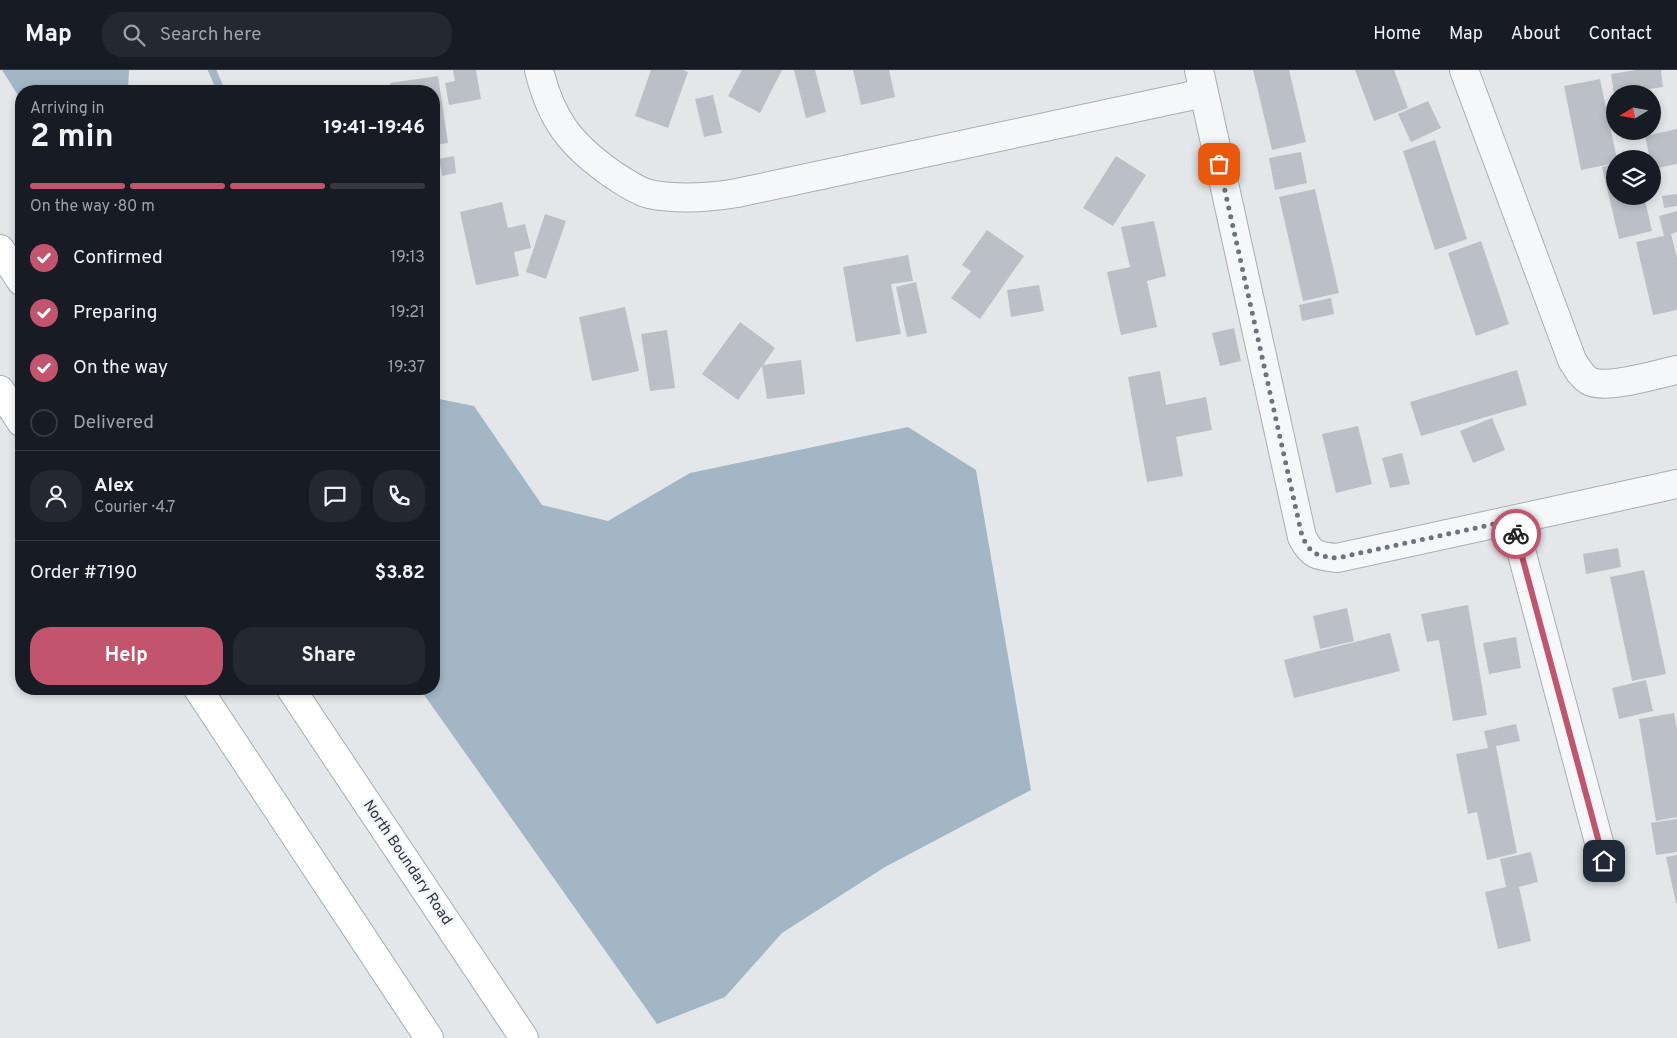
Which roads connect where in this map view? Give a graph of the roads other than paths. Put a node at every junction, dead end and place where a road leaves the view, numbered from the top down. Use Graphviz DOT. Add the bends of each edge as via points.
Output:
graph roads {
  1 [pos="539,70"];
  2 [pos="1464,70"];
  3 [pos="1201,82"];
  4 [pos="0,249"];
  5 [pos="15,272"];
  6 [pos="1677,370"];
  7 [pos="0,390"];
  8 [pos="15,413"];
  9 [pos="1677,484"];
  10 [pos="1513,520"];
  11 [pos="202,695"];
  12 [pos="294,695"];
  13 [pos="1604,861"];
  14 [pos="429,1038"];
  15 [pos="524,1038"];
  1 -- 3 [label="street" via="544,91 559,123 587,156 647,193 706,199"];
  2 -- 6 [label="street" via="1572,360 1582,376 1604,385"];
  3 -- 10 [label="street" via="1307,548 1315,554 1337,558"];
  4 -- 5 [label="main road"];
  7 -- 8 [label="main road"];
  9 -- 10 [label="street"];
  10 -- 13 [label="street"];
  11 -- 14 [label="main road"];
  12 -- 15 [label="main road, North Boundary Road"];
}
